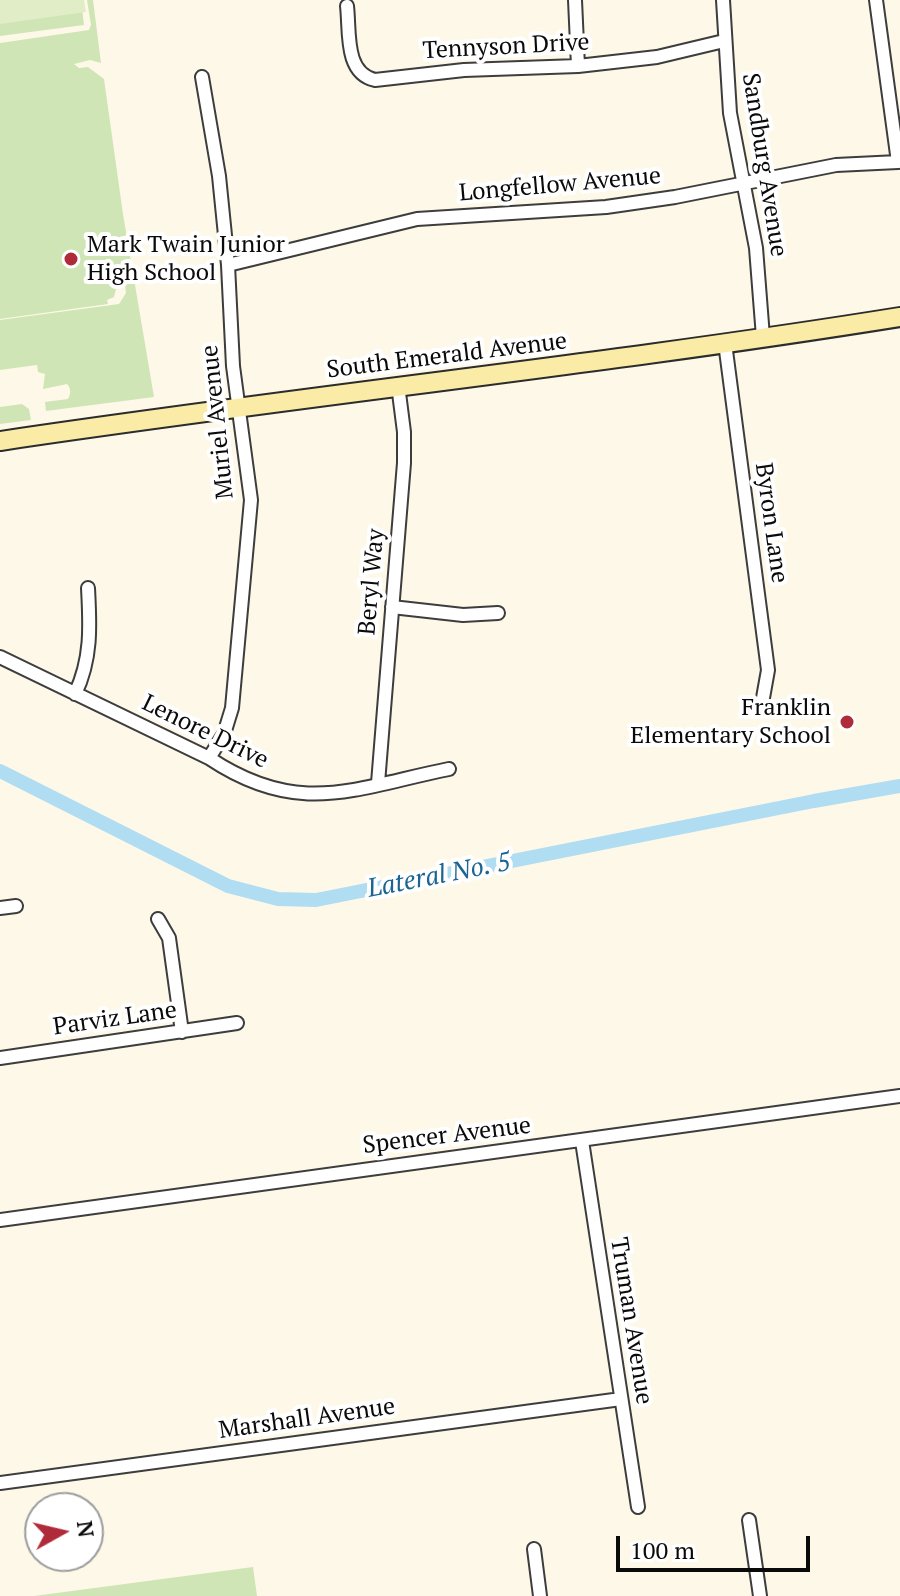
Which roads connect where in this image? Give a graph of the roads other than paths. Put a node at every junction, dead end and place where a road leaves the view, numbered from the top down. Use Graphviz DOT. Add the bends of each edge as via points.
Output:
graph roads {
  1 [pos="575,0"];
  2 [pos="723,0"];
  3 [pos="876,0"];
  4 [pos="347,6"];
  5 [pos="724,41"];
  6 [pos="578,66"];
  7 [pos="202,77"];
  8 [pos="898,162"];
  9 [pos="742,183"];
  10 [pos="228,265"];
  11 [pos="900,317"];
  12 [pos="763,337"];
  13 [pos="725,343"];
  14 [pos="398,385"];
  15 [pos="240,409"];
  16 [pos="0,441"];
  17 [pos="88,588"];
  18 [pos="392,607"];
  19 [pos="498,613"];
  20 [pos="0,657"];
  21 [pos="75,694"];
  22 [pos="761,709"];
  23 [pos="209,758"];
  24 [pos="449,769"];
  25 [pos="378,783"];
  26 [pos="16,906"];
  27 [pos="0,908"];
  28 [pos="158,919"];
  29 [pos="237,1023"];
  30 [pos="182,1032"];
  31 [pos="0,1058"];
  32 [pos="900,1096"];
  33 [pos="582,1141"];
  34 [pos="0,1220"];
  35 [pos="621,1399"];
  36 [pos="0,1483"];
  37 [pos="638,1507"];
  38 [pos="749,1520"];
  39 [pos="534,1549"];
  40 [pos="540,1596"];
  41 [pos="760,1596"];
  1 -- 6 [label="street"];
  2 -- 5 [label="street, Sandburg Avenue"];
  3 -- 8 [label="street"];
  4 -- 6 [label="street, Tennyson Drive" via="354,66 366,78"];
  5 -- 6 [label="street, Tennyson Drive" via="657,57"];
  5 -- 9 [label="street, Sandburg Avenue"];
  7 -- 10 [label="street, Muriel Avenue"];
  8 -- 9 [label="street, Longfellow Avenue" via="836,165"];
  9 -- 10 [label="street, Longfellow Avenue" via="606,207 417,219"];
  9 -- 12 [label="street, Sandburg Avenue" via="756,248"];
  10 -- 15 [label="street, Muriel Avenue"];
  11 -- 12 [label="street, South Emerald Avenue"];
  12 -- 13 [label="street, South Emerald Avenue"];
  13 -- 14 [label="street, South Emerald Avenue"];
  13 -- 22 [label="street, Byron Lane" via="767,658"];
  14 -- 15 [label="street, South Emerald Avenue"];
  14 -- 18 [label="street, Beryl Way" via="404,463"];
  15 -- 16 [label="street, South Emerald Avenue"];
  15 -- 23 [label="street, Muriel Avenue" via="251,500 237,661 232,708"];
  17 -- 21 [label="street" via="89,653"];
  18 -- 19 [label="street"];
  18 -- 25 [label="street, Beryl Way"];
  20 -- 21 [label="street, Lenore Drive"];
  21 -- 23 [label="street, Lenore Drive"];
  23 -- 25 [label="street, Lenore Drive" via="278,792 324,795"];
  24 -- 25 [label="street, Lenore Drive"];
  26 -- 27 [label="street"];
  28 -- 30 [label="street" via="169,938"];
  29 -- 30 [label="street, Parviz Lane"];
  30 -- 31 [label="street, Parviz Lane"];
  32 -- 33 [label="street, Spencer Avenue"];
  33 -- 34 [label="street, Spencer Avenue"];
  33 -- 35 [label="street, Truman Avenue"];
  35 -- 36 [label="street, Marshall Avenue"];
  35 -- 37 [label="street, Truman Avenue"];
  38 -- 41 [label="street"];
  39 -- 40 [label="street"];
}
